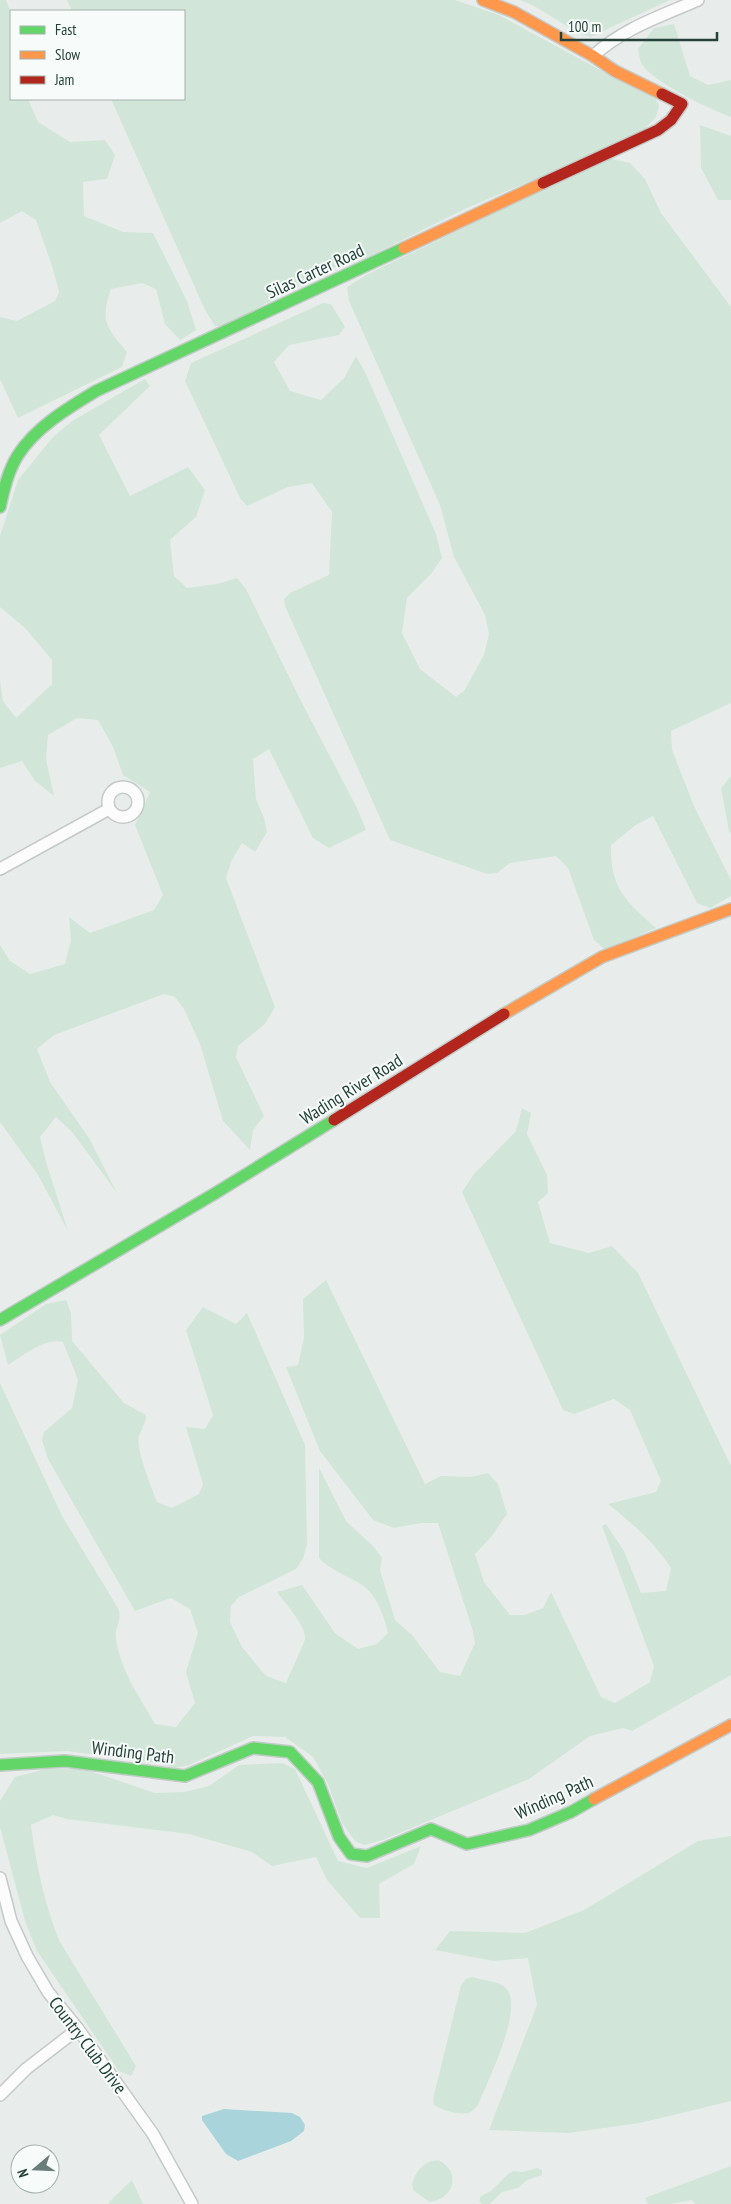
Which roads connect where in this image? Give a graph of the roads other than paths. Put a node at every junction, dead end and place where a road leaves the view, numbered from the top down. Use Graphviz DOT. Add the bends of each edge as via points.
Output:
graph roads {
  1 [pos="483,0"];
  2 [pos="698,0"];
  3 [pos="593,56"];
  4 [pos="0,507"];
  5 [pos="110,810"];
  6 [pos="0,869"];
  7 [pos="731,909"];
  8 [pos="0,1320"];
  9 [pos="731,1724"];
  10 [pos="0,1766"];
  11 [pos="0,1878"];
  12 [pos="78,2029"];
  13 [pos="0,2095"];
  14 [pos="192,2204"];
  1 -- 3 [label="street" via="514,12"];
  2 -- 3 [label="street" via="624,33"];
  3 -- 4 [label="street, Silas Carter Road" via="615,71 682,104 671,120 658,130 80,401 34,436 17,458 9,473"];
  5 -- 6 [label="street"];
  7 -- 8 [label="street, Wading River Road" via="602,957"];
  9 -- 10 [label="street, Winding Path" via="571,1812 529,1830 467,1844 432,1829 367,1856 351,1854 339,1837 318,1782 290,1752 253,1748 185,1776 65,1761"];
  11 -- 12 [label="street, Country Club Drive" via="11,1921 27,1956 48,1992"];
  12 -- 13 [label="street" via="26,2069"];
  12 -- 14 [label="street, Country Club Drive" via="153,2134"];
}
